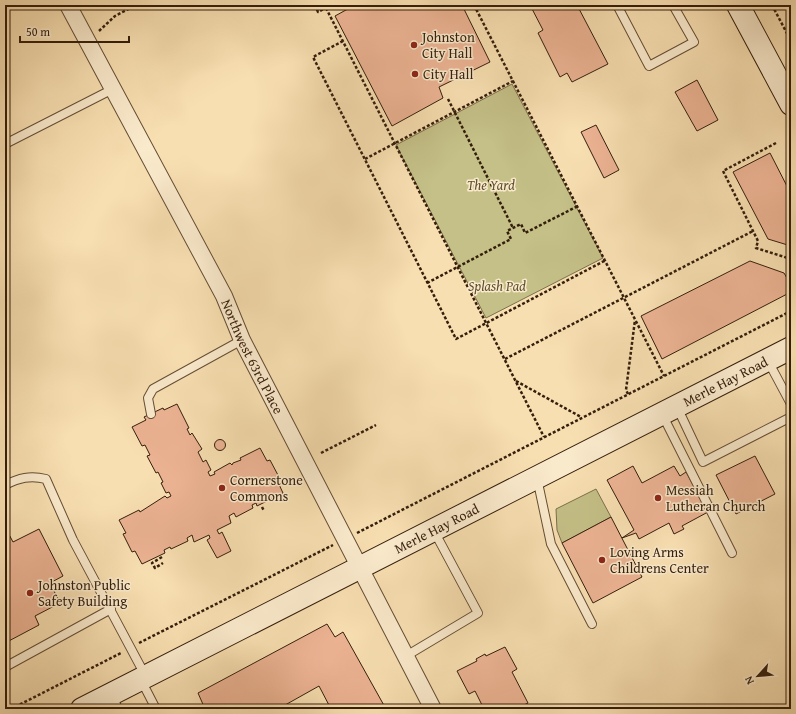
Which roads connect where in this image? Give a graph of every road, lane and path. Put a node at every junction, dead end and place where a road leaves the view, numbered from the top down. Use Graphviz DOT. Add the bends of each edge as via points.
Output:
graph roads {
  1 [pos="68,5"];
  2 [pos="136,5"];
  3 [pos="315,5"];
  4 [pos="331,5"];
  5 [pos="474,5"];
  6 [pos="617,5"];
  7 [pos="673,5"];
  8 [pos="738,5"];
  9 [pos="772,5"];
  10 [pos="326,8"];
  11 [pos="98,33"];
  12 [pos="343,41"];
  13 [pos="791,41"];
  14 [pos="513,81"];
  15 [pos="113,89"];
  16 [pos="448,99"];
  17 [pos="791,104"];
  18 [pos="455,112"];
  19 [pos="394,143"];
  20 [pos="776,143"];
  21 [pos="5,144"];
  22 [pos="365,159"];
  23 [pos="578,206"];
  24 [pos="513,228"];
  25 [pos="753,232"];
  26 [pos="791,259"];
  27 [pos="606,260"];
  28 [pos="458,267"];
  29 [pos="428,283"];
  30 [pos="624,296"];
  31 [pos="791,311"];
  32 [pos="635,318"];
  33 [pos="487,322"];
  34 [pos="242,340"];
  35 [pos="791,348"];
  36 [pos="505,359"];
  37 [pos="768,360"];
  38 [pos="664,376"];
  39 [pos="515,380"];
  40 [pos="628,394"];
  41 [pos="791,404"];
  42 [pos="669,410"];
  43 [pos="151,414"];
  44 [pos="791,417"];
  45 [pos="582,418"];
  46 [pos="376,425"];
  47 [pos="544,437"];
  48 [pos="321,454"];
  49 [pos="537,477"];
  50 [pos="5,485"];
  51 [pos="262,507"];
  52 [pos="264,511"];
  53 [pos="433,530"];
  54 [pos="358,532"];
  55 [pos="335,544"];
  56 [pos="732,553"];
  57 [pos="360,567"];
  58 [pos="111,609"];
  59 [pos="592,624"];
  60 [pos="131,648"];
  61 [pos="406,656"];
  62 [pos="5,667"];
  63 [pos="143,678"];
  64 [pos="115,701"];
  65 [pos="11,709"];
  66 [pos="82,709"];
  67 [pos="156,709"];
  68 [pos="433,709"];
  1 -- 15 [label="street, Northwest 63rd Place"];
  2 -- 11 [label="path" via="115,16"];
  3 -- 10 [label="path" via="318,12"];
  4 -- 10 [label="path"];
  5 -- 14 [label="path"];
  6 -- 7 [label="lane" via="649,66 694,42"];
  8 -- 17 [label="main road"];
  9 -- 13 [label="path"];
  10 -- 12 [label="path"];
  12 -- 19 [label="path"];
  12 -- 22 [label="path" via="313,57"];
  14 -- 18 [label="path"];
  14 -- 23 [label="path"];
  15 -- 21 [label="lane"];
  15 -- 34 [label="street, Northwest 63rd Place" via="224,296"];
  16 -- 18 [label="path"];
  18 -- 19 [label="path"];
  18 -- 24 [label="path"];
  19 -- 22 [label="path"];
  19 -- 28 [label="path"];
  20 -- 25 [label="path" via="723,171"];
  22 -- 29 [label="path"];
  23 -- 24 [label="path" via="525,233 521,224"];
  23 -- 27 [label="path"];
  24 -- 28 [label="path" via="507,231 511,239"];
  25 -- 26 [label="path" via="758,241 756,248"];
  25 -- 30 [label="path"];
  27 -- 30 [label="path"];
  27 -- 33 [label="path"];
  28 -- 29 [label="path"];
  28 -- 33 [label="path"];
  29 -- 33 [label="path" via="456,339"];
  30 -- 32 [label="path"];
  30 -- 36 [label="path"];
  31 -- 38 [label="path"];
  32 -- 38 [label="path"];
  32 -- 40 [label="path" via="626,390"];
  33 -- 36 [label="path"];
  34 -- 43 [label="lane" via="153,389 148,398"];
  34 -- 57 [label="street, Northwest 63rd Place"];
  35 -- 37 [label="main road, Merle Hay Road"];
  36 -- 39 [label="path"];
  37 -- 41 [label="lane"];
  37 -- 42 [label="main road, Merle Hay Road"];
  38 -- 40 [label="path"];
  39 -- 45 [label="path"];
  39 -- 47 [label="path"];
  40 -- 45 [label="path"];
  42 -- 44 [label="lane" via="703,462"];
  42 -- 49 [label="main road, Merle Hay Road"];
  42 -- 56 [label="lane"];
  45 -- 47 [label="path"];
  46 -- 48 [label="path"];
  47 -- 54 [label="path"];
  49 -- 53 [label="main road, Merle Hay Road"];
  49 -- 59 [label="lane" via="551,544"];
  50 -- 58 [label="lane" via="17,479 34,476 46,479 73,540"];
  51 -- 52 [label="path"];
  53 -- 57 [label="main road, Merle Hay Road"];
  53 -- 61 [label="lane" via="478,614"];
  55 -- 60 [label="path"];
  57 -- 61 [label="street, Northwest 63rd Place"];
  57 -- 63 [label="main road, Merle Hay Road"];
  58 -- 60 [label="lane"];
  58 -- 62 [label="lane"];
  60 -- 63 [label="lane"];
  60 -- 65 [label="path"];
  61 -- 68 [label="street, Northwest 63rd Place"];
  63 -- 64 [label="main road, Merle Hay Road"];
  63 -- 67 [label="lane"];
  64 -- 66 [label="main road, Merle Hay Road"];
}
